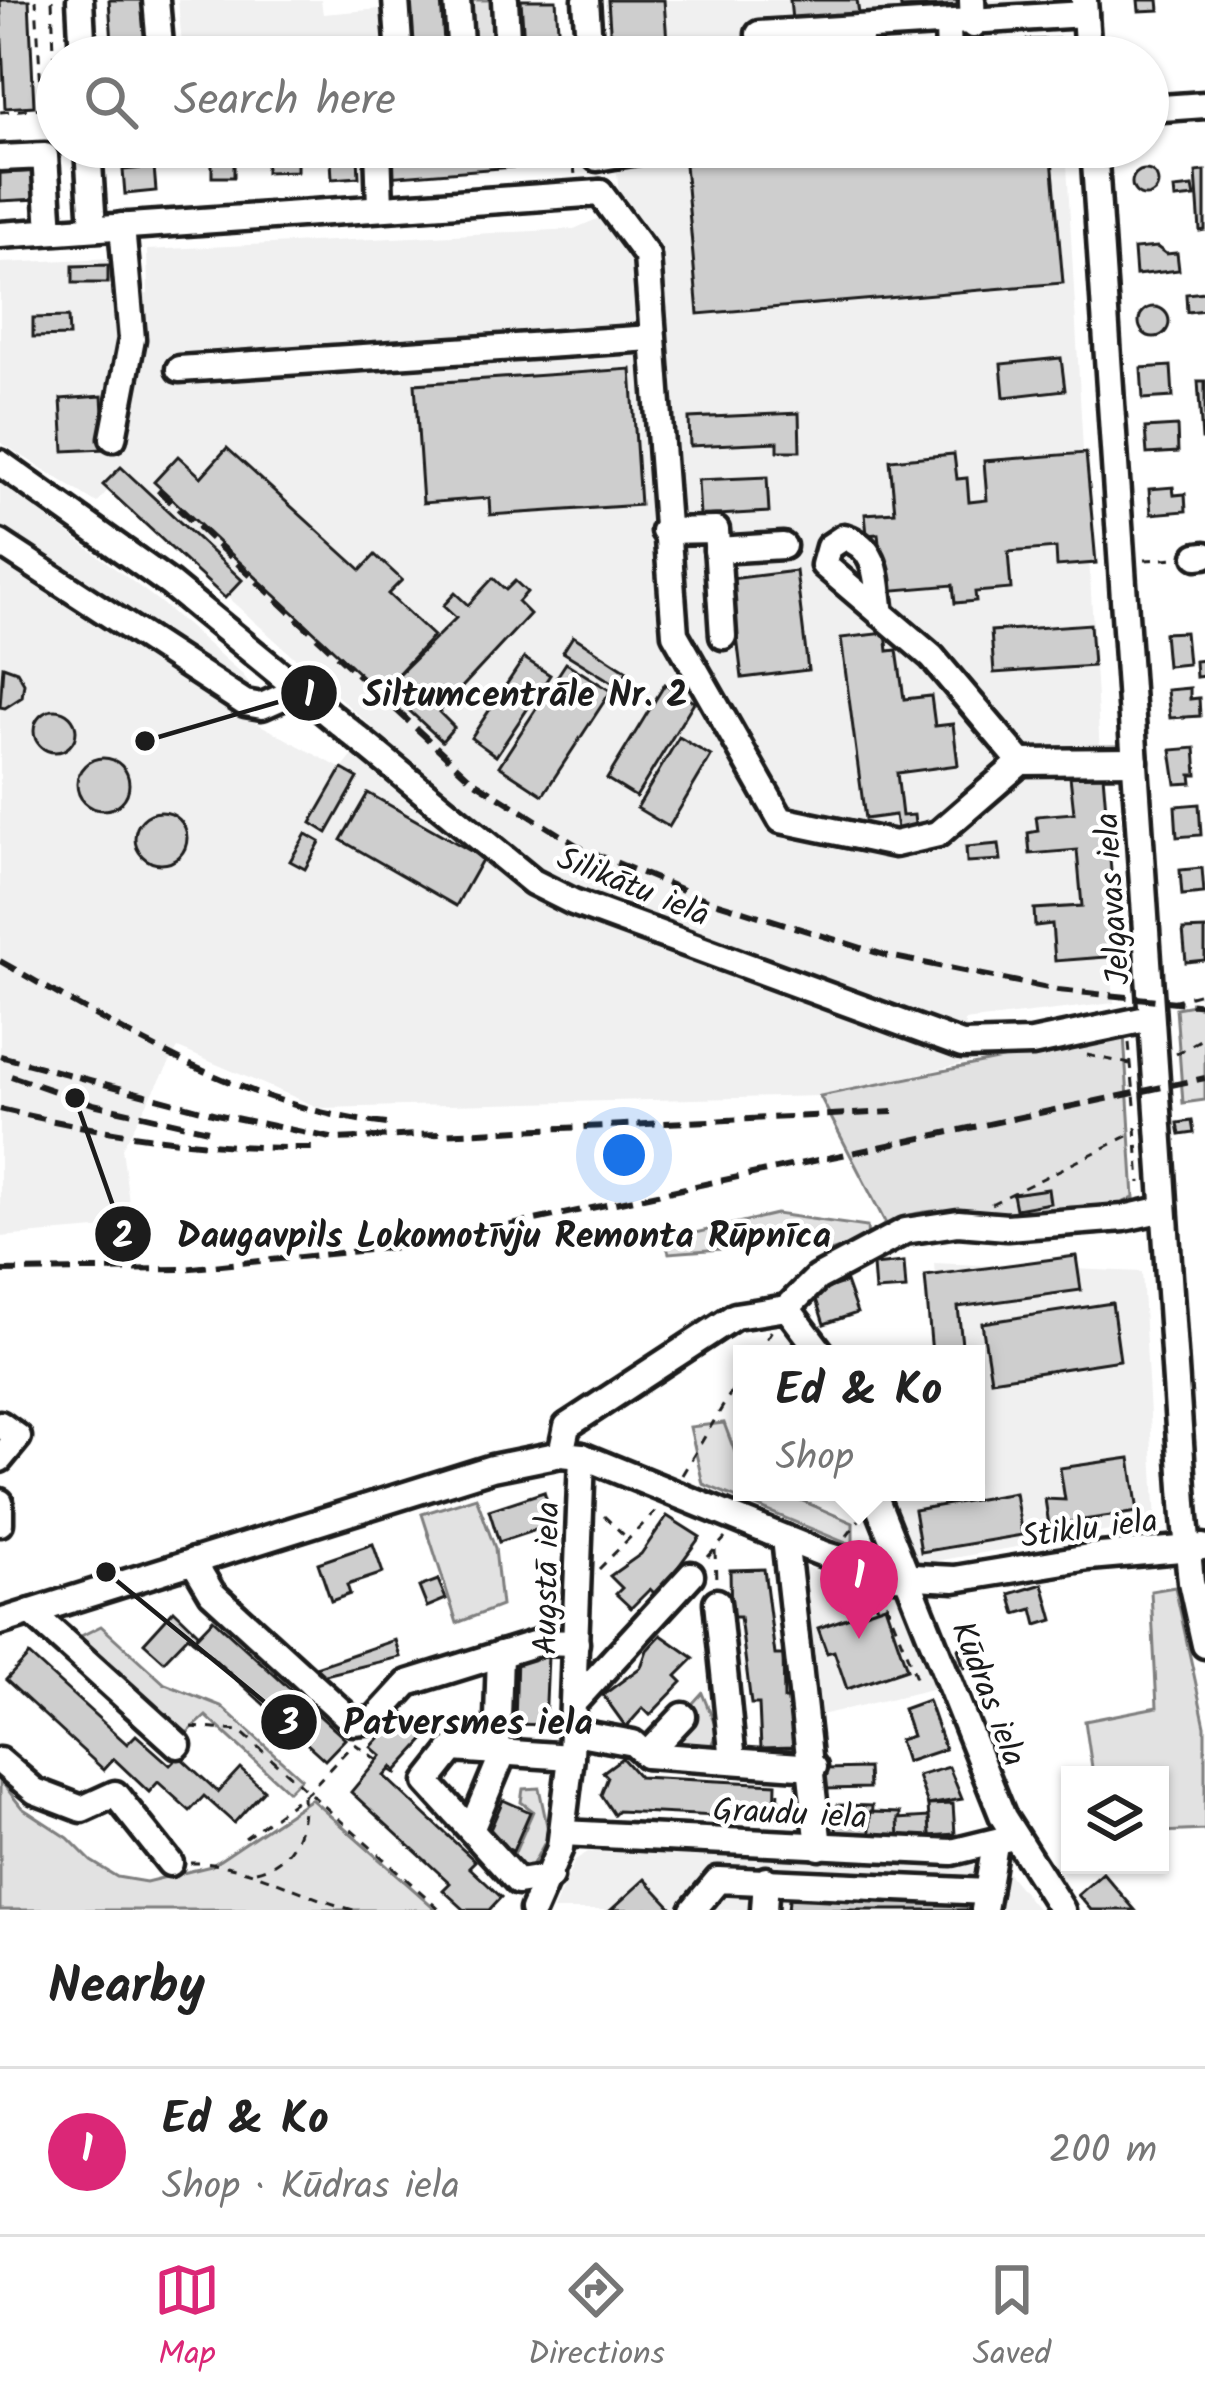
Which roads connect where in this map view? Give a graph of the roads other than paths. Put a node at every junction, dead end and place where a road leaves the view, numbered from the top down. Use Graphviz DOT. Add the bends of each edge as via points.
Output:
graph roads {
  1 [pos="80,0"];
  2 [pos="156,0"];
  3 [pos="396,0"];
  4 [pos="457,0"];
  5 [pos="505,0"];
  6 [pos="586,0"];
  7 [pos="871,0"];
  8 [pos="1085,7"];
  9 [pos="964,17"];
  10 [pos="866,29"];
  11 [pos="759,34"];
  12 [pos="82,36"];
  13 [pos="159,36"];
  14 [pos="399,36"];
  15 [pos="460,36"];
  16 [pos="507,36"];
  17 [pos="589,36"];
  18 [pos="865,36"];
  19 [pos="1205,105"];
  20 [pos="1169,108"];
  21 [pos="36,156"];
  22 [pos="0,158"];
  23 [pos="46,168"];
  24 [pos="89,168"];
  25 [pos="379,168"];
  26 [pos="594,168"];
  27 [pos="1095,168"];
  28 [pos="588,194"];
  29 [pos="380,206"];
  30 [pos="122,226"];
  31 [pos="93,228"];
  32 [pos="50,231"];
  33 [pos="0,235"];
  34 [pos="652,338"];
  35 [pos="179,369"];
  36 [pos="113,438"];
  37 [pos="0,463"];
  38 [pos="664,531"];
  39 [pos="0,543"];
  40 [pos="783,546"];
  41 [pos="717,550"];
  42 [pos="881,614"];
  43 [pos="723,636"];
  44 [pos="298,690"];
  45 [pos="1135,761"];
  46 [pos="1021,762"];
  47 [pos="1161,1010"];
  48 [pos="1164,1209"];
  49 [pos="787,1308"];
  50 [pos="815,1345"];
  51 [pos="0,1424"];
  52 [pos="572,1455"];
  53 [pos="0,1459"];
  54 [pos="877,1501"];
  55 [pos="0,1502"];
  56 [pos="0,1522"];
  57 [pos="785,1538"];
  58 [pos="1197,1548"];
  59 [pos="193,1561"];
  60 [pos="692,1575"];
  61 [pos="909,1578"];
  62 [pos="717,1602"];
  63 [pos="31,1612"];
  64 [pos="0,1622"];
  65 [pos="576,1643"];
  66 [pos="1205,1645"];
  67 [pos="500,1654"];
  68 [pos="577,1699"];
  69 [pos="682,1716"];
  70 [pos="178,1745"];
  71 [pos="573,1745"];
  72 [pos="500,1750"];
  73 [pos="646,1755"];
  74 [pos="0,1761"];
  75 [pos="733,1761"];
  76 [pos="814,1767"];
  77 [pos="471,1830"];
  78 [pos="562,1833"];
  79 [pos="1004,1841"];
  80 [pos="819,1847"];
  81 [pos="170,1863"];
  82 [pos="550,1877"];
  83 [pos="766,1880"];
  84 [pos="986,1901"];
  85 [pos="532,1910"];
  86 [pos="693,1910"];
  87 [pos="764,1910"];
  88 [pos="1062,1910"];
  1 -- 12 [label="street"];
  2 -- 13 [label="street"];
  3 -- 14 [label="street"];
  4 -- 15 [label="street"];
  5 -- 16 [label="street"];
  6 -- 17 [label="street"];
  7 -- 10 [label="street"];
  8 -- 9 [label="street"];
  9 -- 10 [label="street"];
  10 -- 11 [label="street"];
  10 -- 18 [label="street"];
  19 -- 20 [label="street"];
  21 -- 22 [label="street"];
  23 -- 32 [label="street"];
  24 -- 31 [label="street"];
  25 -- 29 [label="street"];
  26 -- 28 [label="street"];
  27 -- 45 [label="street, Jelgavas iela"];
  28 -- 29 [label="street"];
  28 -- 34 [label="street" via="647,256"];
  29 -- 30 [label="street"];
  30 -- 31 [label="street"];
  30 -- 36 [label="street" via="132,339"];
  31 -- 32 [label="street"];
  32 -- 33 [label="street"];
  34 -- 35 [label="street"];
  34 -- 38 [label="street"];
  37 -- 44 [label="street, Silikātu iela" via="170,584"];
  38 -- 41 [label="street" via="716,530"];
  38 -- 46 [label="street" via="675,634 781,820 896,844 938,834"];
  39 -- 44 [label="street" via="245,703 262,706"];
  40 -- 41 [label="street"];
  41 -- 43 [label="street"];
  42 -- 46 [label="street" via="932,658"];
  44 -- 47 [label="street, Silikātu iela" via="533,882 573,902 962,1045 1033,1043"];
  45 -- 46 [label="street"];
  45 -- 47 [label="street, Jelgavas iela"];
  47 -- 48 [label="street, Jelgavas iela"];
  48 -- 49 [label="street" via="905,1232 817,1278"];
  48 -- 58 [label="street, Jelgavas iela"];
  49 -- 50 [label="street"];
  49 -- 52 [label="street" via="735,1316 567,1426"];
  51 -- 53 [label="street" via="18,1437"];
  52 -- 57 [label="street, Stiklu iela"];
  52 -- 59 [label="street" via="492,1468"];
  52 -- 65 [label="street, Augstā iela" via="579,1492"];
  54 -- 61 [label="street, Kūdras iela"];
  55 -- 56 [label="street"];
  57 -- 61 [label="street, Stiklu iela"];
  57 -- 76 [label="street"];
  58 -- 61 [label="street, Stiklu iela"];
  58 -- 66 [label="street, Jelgavas iela"];
  59 -- 63 [label="street"];
  59 -- 67 [label="street" via="212,1593 352,1722 374,1720 408,1683"];
  60 -- 68 [label="street"];
  61 -- 79 [label="street, Kūdras iela"];
  62 -- 75 [label="street"];
  63 -- 64 [label="street"];
  63 -- 70 [label="street"];
  65 -- 67 [label="street" via="540,1642"];
  65 -- 68 [label="street, Augstā iela"];
  67 -- 72 [label="street"];
  68 -- 71 [label="street, Augstā iela"];
  69 -- 73 [label="street"];
  71 -- 72 [label="street"];
  71 -- 73 [label="street" via="633,1743"];
  71 -- 78 [label="street, Augstā iela"];
  72 -- 77 [label="street"];
  72 -- 77 [label="street" via="453,1749 427,1782"];
  73 -- 75 [label="street"];
  74 -- 81 [label="street" via="35,1791 82,1809 115,1794"];
  75 -- 76 [label="street"];
  76 -- 80 [label="street"];
  77 -- 82 [label="street" via="518,1882"];
  78 -- 80 [label="street, Graudu iela"];
  78 -- 82 [label="street, Augstā iela"];
  79 -- 80 [label="street, Graudu iela" via="952,1852"];
  79 -- 84 [label="street"];
  79 -- 88 [label="street, Kūdras iela"];
  82 -- 85 [label="street, Augstā iela"];
  83 -- 84 [label="street"];
  83 -- 86 [label="street" via="718,1880"];
  83 -- 87 [label="street"];
}
